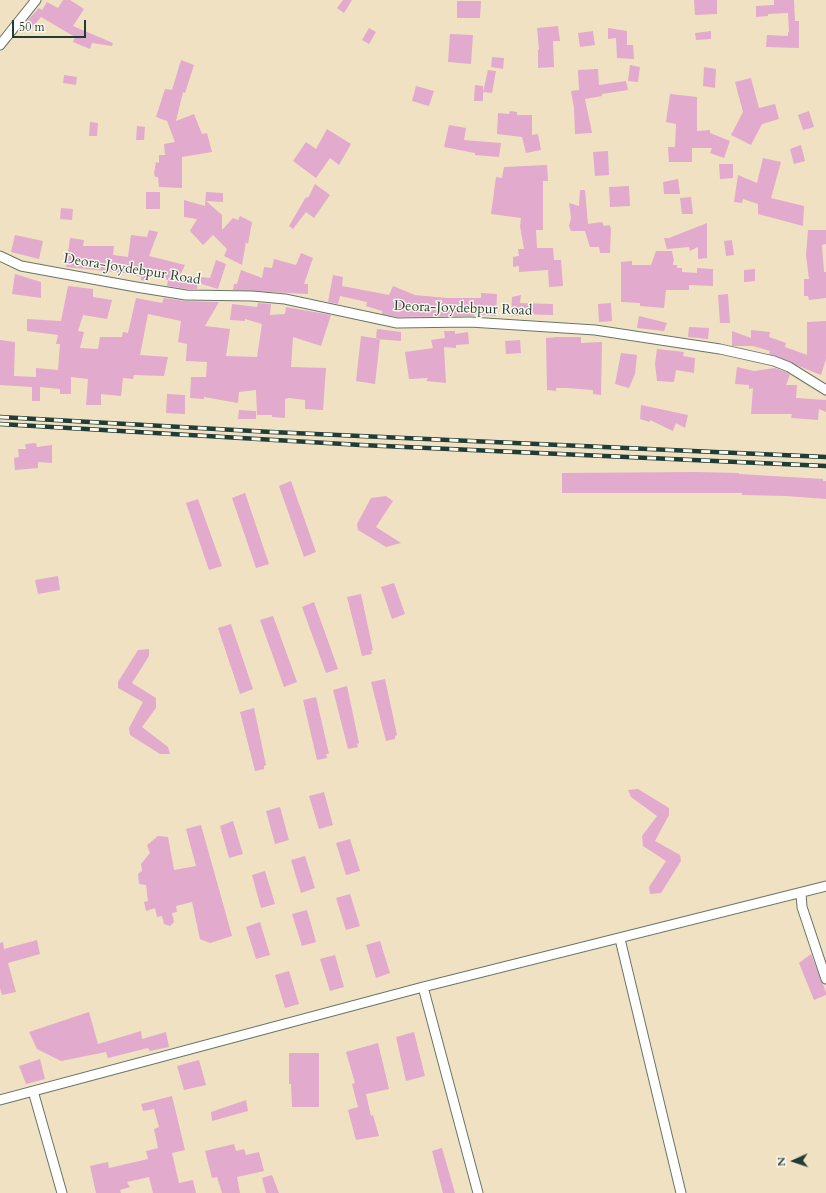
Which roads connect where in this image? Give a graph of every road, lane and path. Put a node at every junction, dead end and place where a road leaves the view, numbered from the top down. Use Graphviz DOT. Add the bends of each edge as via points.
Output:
graph roads {
  1 [pos="36,0"];
  2 [pos="0,45"];
  3 [pos="0,256"];
  4 [pos="826,390"];
  5 [pos="826,886"];
  6 [pos="801,893"];
  7 [pos="620,939"];
  8 [pos="826,979"];
  9 [pos="423,987"];
  10 [pos="34,1091"];
  11 [pos="0,1100"];
  12 [pos="62,1193"];
  13 [pos="478,1193"];
  14 [pos="681,1193"];
  1 -- 2 [label="street"];
  3 -- 4 [label="street, Deora-Joydebpur Road" via="21,266 151,290 186,295 285,299 397,323 470,322 589,329 712,348 774,361 789,367"];
  5 -- 6 [label="street"];
  6 -- 7 [label="street"];
  6 -- 8 [label="street" via="802,907"];
  7 -- 9 [label="street"];
  7 -- 14 [label="street"];
  9 -- 10 [label="street"];
  9 -- 13 [label="street"];
  10 -- 11 [label="street"];
  10 -- 12 [label="street"];
}
